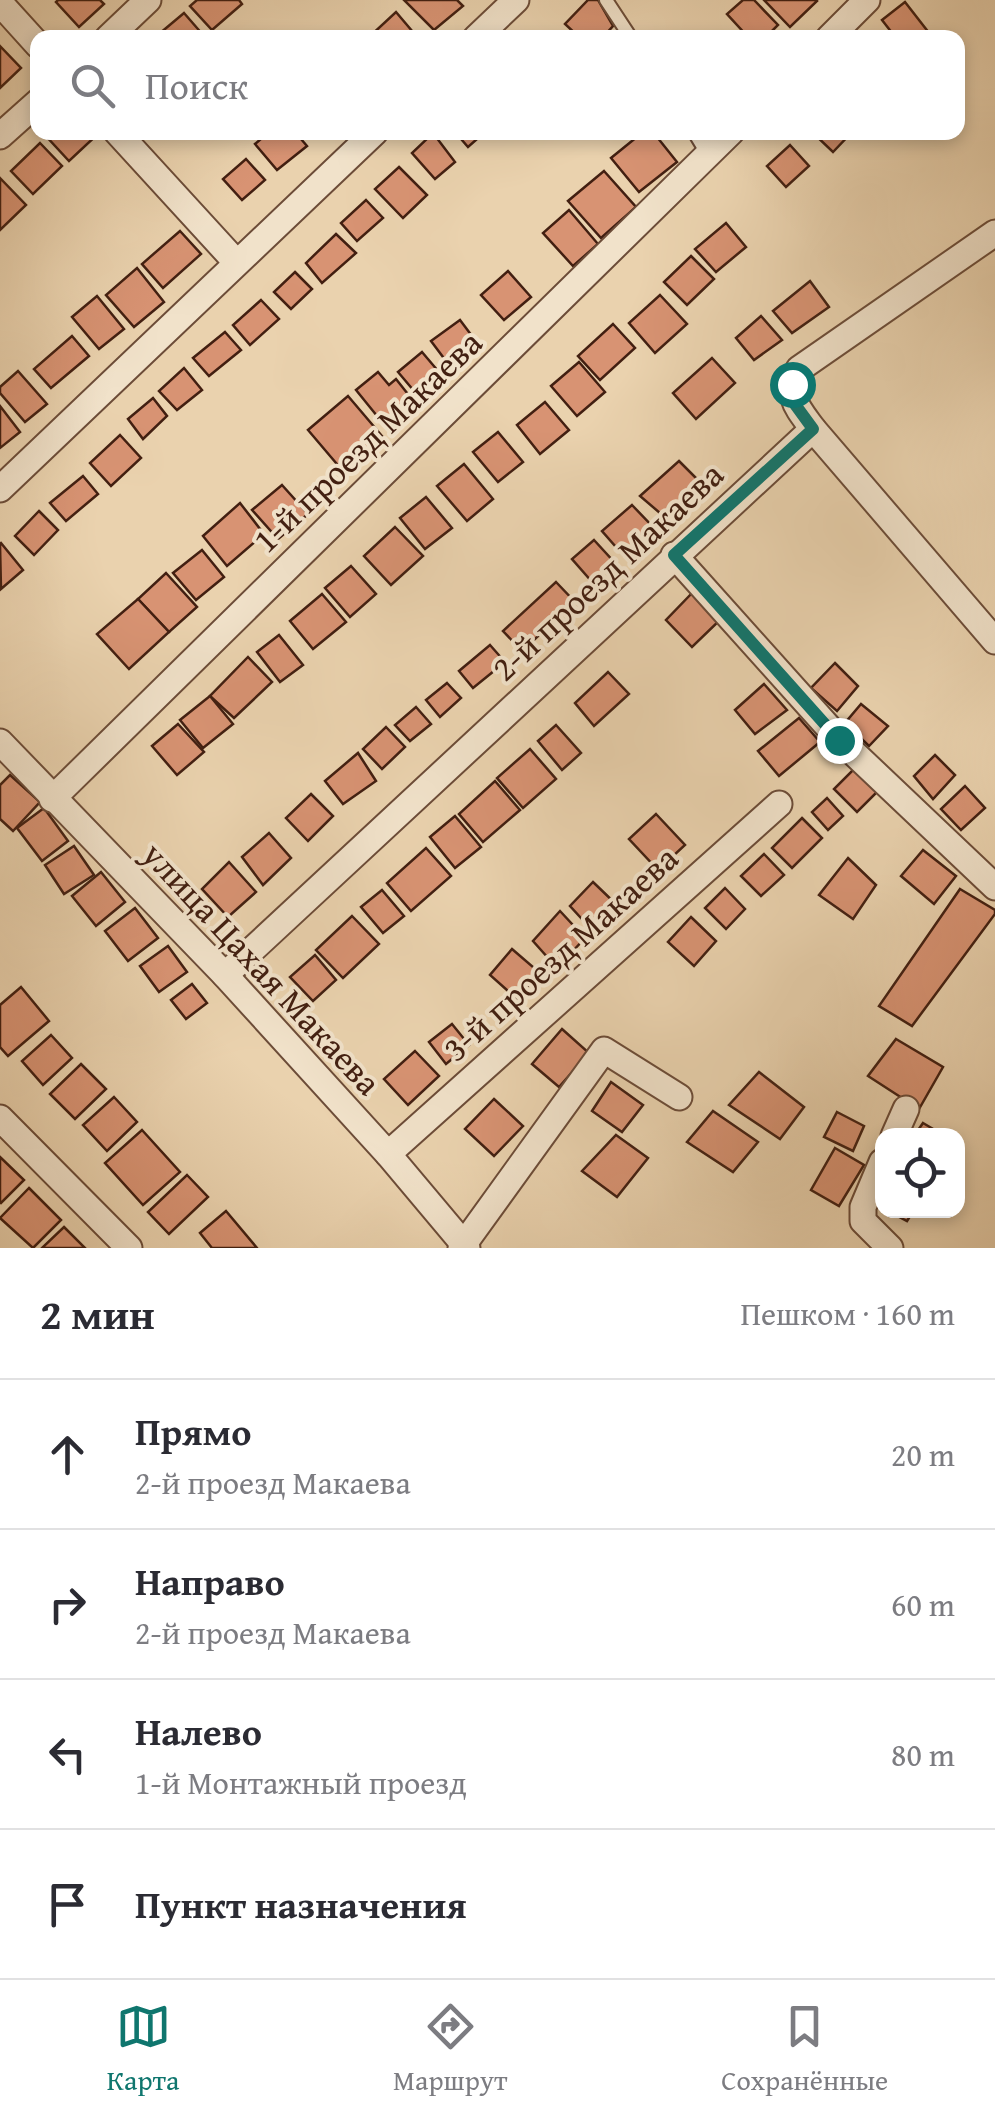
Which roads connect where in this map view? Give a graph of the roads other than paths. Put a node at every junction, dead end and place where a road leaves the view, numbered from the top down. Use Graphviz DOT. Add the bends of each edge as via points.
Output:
graph roads {
  1 [pos="148,0"];
  2 [pos="516,0"];
  3 [pos="606,0"];
  4 [pos="868,0"];
  5 [pos="0,3"];
  6 [pos="116,30"];
  7 [pos="484,30"];
  8 [pos="626,30"];
  9 [pos="837,30"];
  10 [pos="30,36"];
  11 [pos="30,109"];
  12 [pos="0,136"];
  13 [pos="124,140"];
  14 [pos="366,140"];
  15 [pos="699,140"];
  16 [pos="723,140"];
  17 [pos="708,155"];
  18 [pos="995,232"];
  19 [pos="236,262"];
  20 [pos="813,429"];
  21 [pos="0,489"];
  22 [pos="674,555"];
  23 [pos="995,641"];
  24 [pos="0,742"];
  25 [pos="52,799"];
  26 [pos="779,804"];
  27 [pos="995,886"];
  28 [pos="225,975"];
  29 [pos="679,1097"];
  30 [pos="906,1109"];
  31 [pos="0,1118"];
  32 [pos="898,1128"];
  33 [pos="388,1154"];
  34 [pos="875,1179"];
  35 [pos="464,1247"];
  36 [pos="128,1248"];
  37 [pos="890,1248"];
  1 -- 6 [label="street"];
  2 -- 7 [label="street"];
  3 -- 8 [label="lane"];
  4 -- 9 [label="street"];
  5 -- 10 [label="street"];
  11 -- 12 [label="street"];
  13 -- 19 [label="street"];
  14 -- 19 [label="street"];
  15 -- 17 [label="lane"];
  16 -- 17 [label="street, 1-й проезд Макаева"];
  17 -- 25 [label="street, 1-й проезд Макаева"];
  18 -- 20 [label="street" via="799,369 794,403"];
  19 -- 21 [label="street"];
  20 -- 22 [label="street, 2-й проезд Макаева"];
  20 -- 23 [label="street"];
  22 -- 27 [label="street" via="839,740"];
  22 -- 28 [label="street, 2-й проезд Макаева"];
  24 -- 25 [label="street, улица Цахая Макаева"];
  25 -- 28 [label="street, улица Цахая Макаева"];
  26 -- 33 [label="street, 3-й проезд Макаева"];
  28 -- 33 [label="street, улица Цахая Макаева"];
  29 -- 35 [label="street" via="604,1050"];
  30 -- 32 [label="street"];
  31 -- 36 [label="street"];
  33 -- 35 [label="street, улица Цахая Макаева"];
  34 -- 37 [label="street" via="863,1220"];
}
